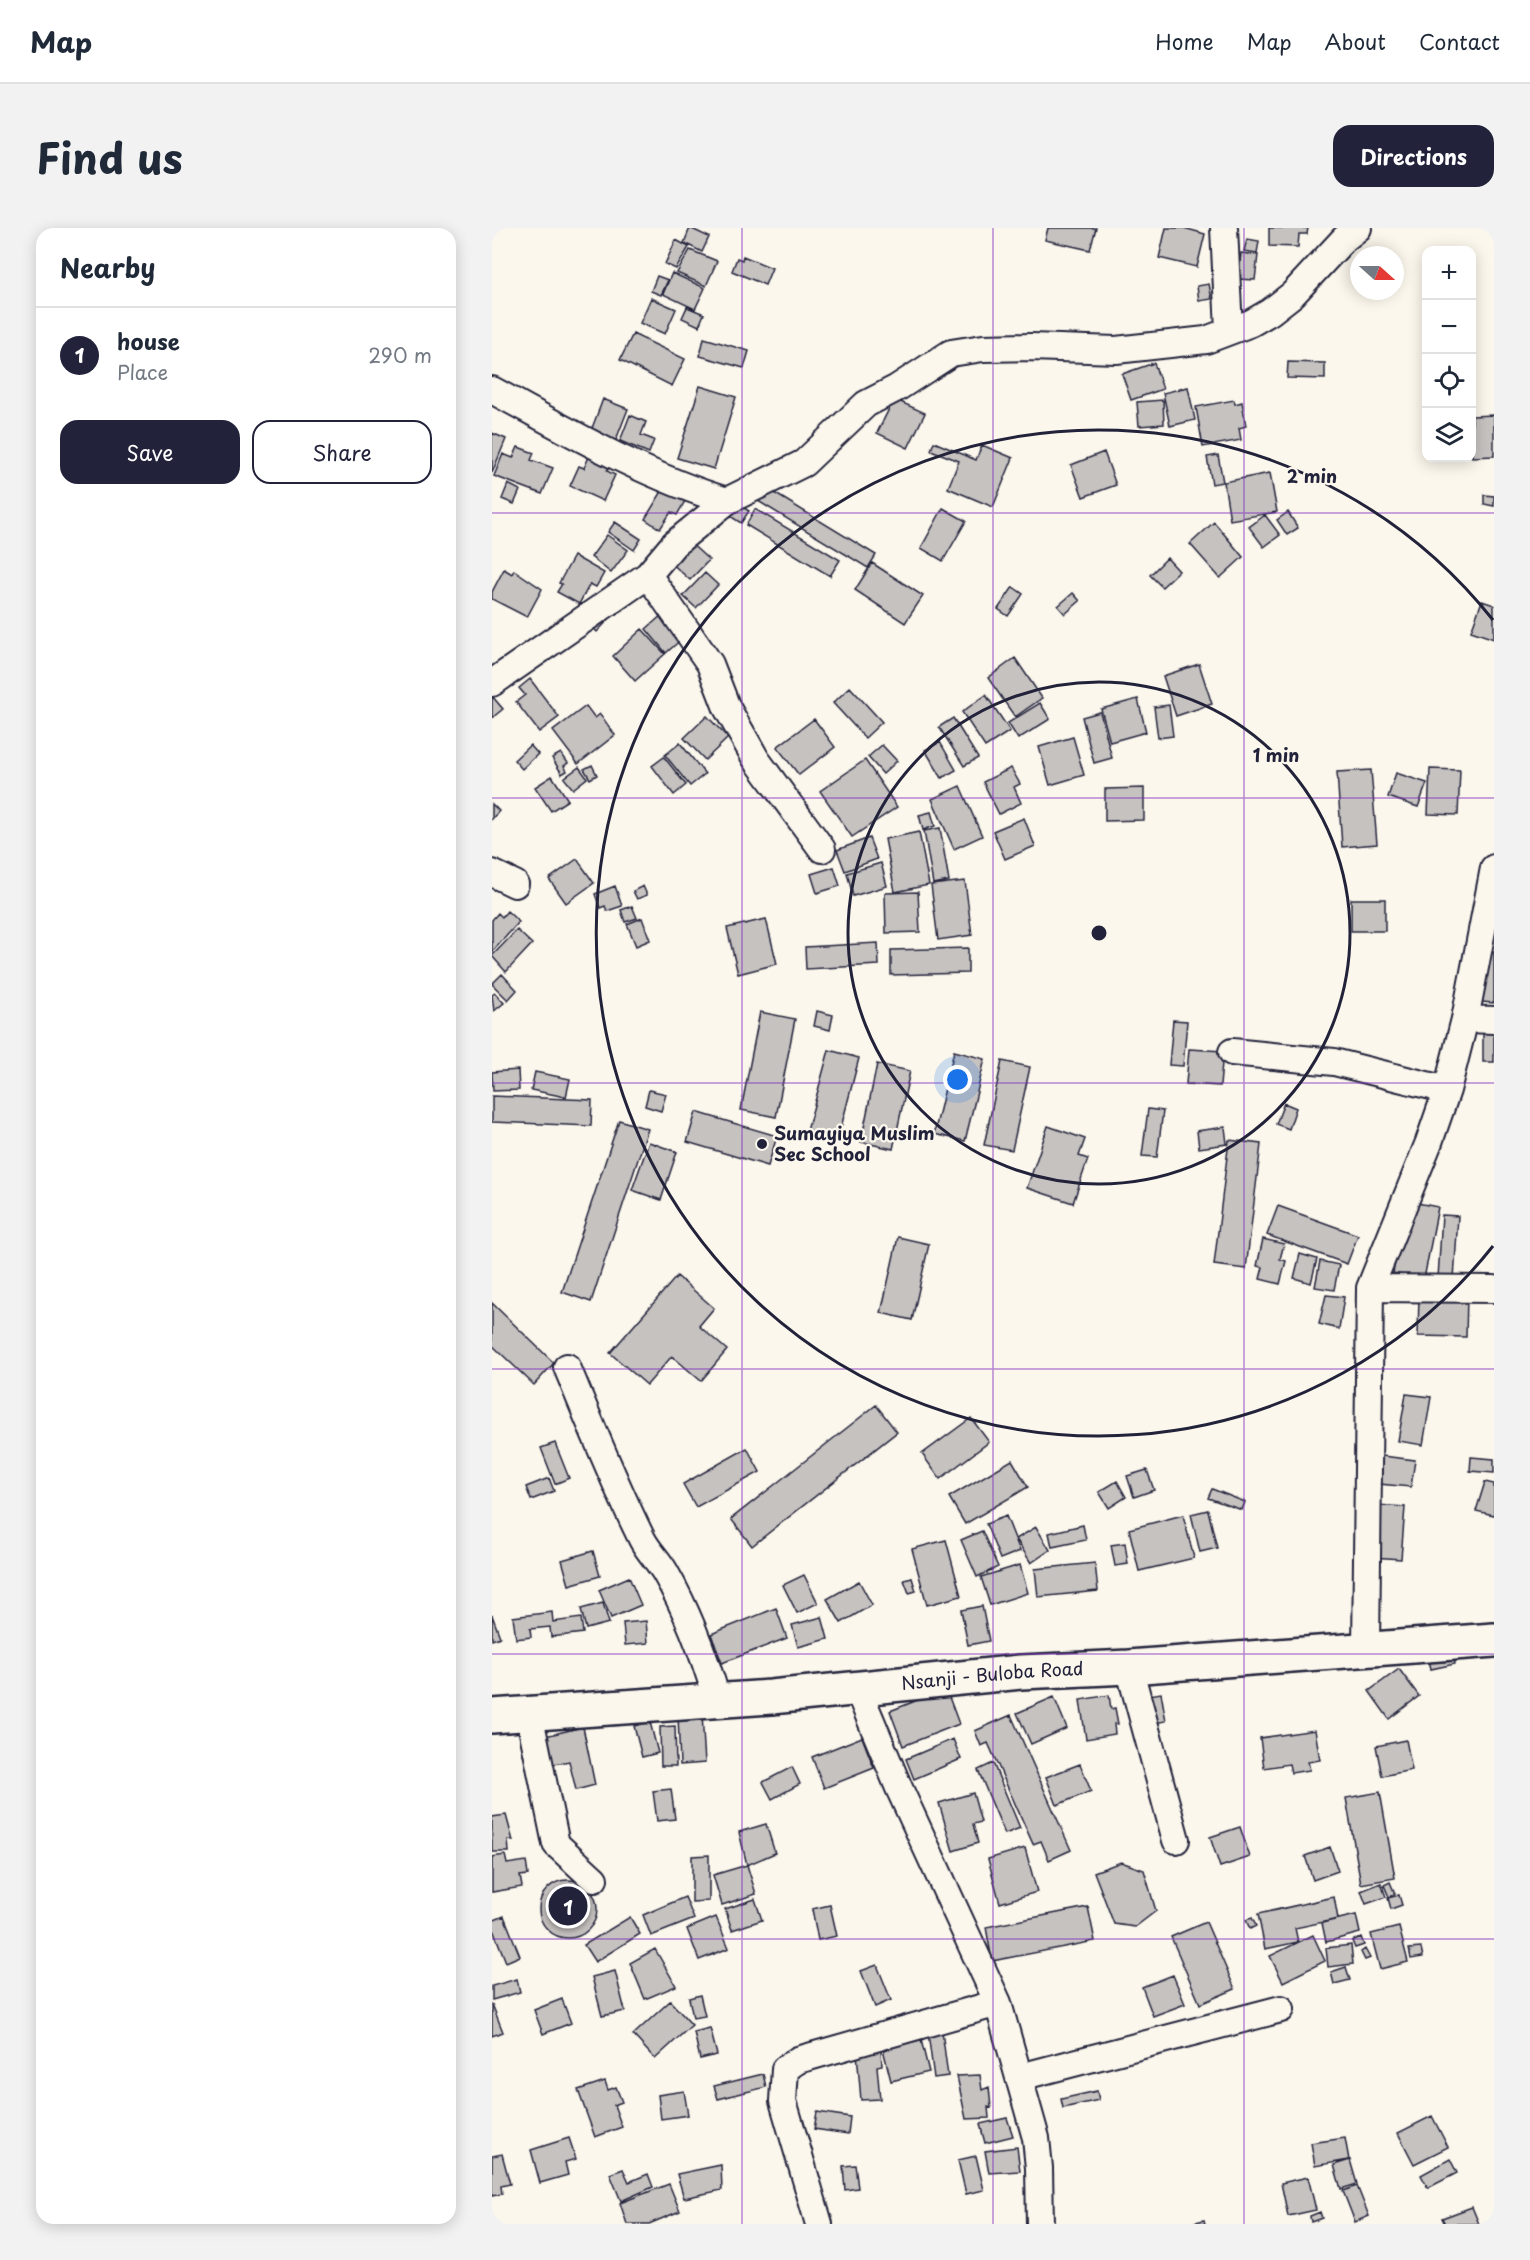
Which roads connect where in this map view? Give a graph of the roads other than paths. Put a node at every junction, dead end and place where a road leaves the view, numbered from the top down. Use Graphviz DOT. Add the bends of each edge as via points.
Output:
graph roads {
  1 [pos="1224,228"];
  2 [pos="1358,228"];
  3 [pos="1229,330"];
  4 [pos="492,391"];
  5 [pos="727,501"];
  6 [pos="648,575"];
  7 [pos="492,682"];
  8 [pos="822,849"];
  9 [pos="1494,868"];
  10 [pos="1465,1019"];
  11 [pos="1494,1020"];
  12 [pos="1232,1052"];
  13 [pos="1447,1090"];
  14 [pos="1370,1288"];
  15 [pos="1494,1289"];
  16 [pos="567,1367"];
  17 [pos="1494,1640"];
  18 [pos="1366,1649"];
  19 [pos="1129,1667"];
  20 [pos="857,1687"];
  21 [pos="717,1699"];
  22 [pos="529,1713"];
  23 [pos="492,1716"];
  24 [pos="1176,1840"];
  25 [pos="594,1879"];
  26 [pos="998,2003"];
  27 [pos="1281,2009"];
  28 [pos="1020,2077"];
  29 [pos="819,2224"];
  30 [pos="1040,2224"];
  1 -- 3 [label="street"];
  2 -- 3 [label="street" via="1293,294 1251,323"];
  3 -- 5 [label="street" via="1206,340 1116,351 983,348 951,353 866,404 804,463"];
  4 -- 5 [label="street" via="619,458 692,491"];
  5 -- 6 [label="street" via="674,544"];
  6 -- 7 [label="street"];
  6 -- 8 [label="street" via="710,664 727,708 756,759"];
  9 -- 10 [label="street"];
  10 -- 11 [label="street"];
  10 -- 13 [label="street"];
  12 -- 13 [label="street" via="1334,1062"];
  13 -- 14 [label="street"];
  14 -- 15 [label="street"];
  14 -- 18 [label="street"];
  16 -- 21 [label="street" via="622,1499 645,1546 679,1599 704,1656"];
  17 -- 18 [label="main road, Nsanji - Buloba Road"];
  18 -- 19 [label="main road, Nsanji - Buloba Road"];
  19 -- 20 [label="main road, Nsanji - Buloba Road"];
  19 -- 24 [label="street"];
  20 -- 21 [label="main road, Nsanji - Buloba Road"];
  20 -- 26 [label="street"];
  21 -- 22 [label="main road, Nsanji - Buloba Road"];
  22 -- 23 [label="main road, Nsanji - Buloba Road"];
  22 -- 25 [label="street" via="555,1844"];
  26 -- 28 [label="street"];
  26 -- 29 [label="street" via="798,2060 785,2069 783,2102"];
  27 -- 28 [label="street"];
  28 -- 30 [label="street" via="1036,2138"];
}
